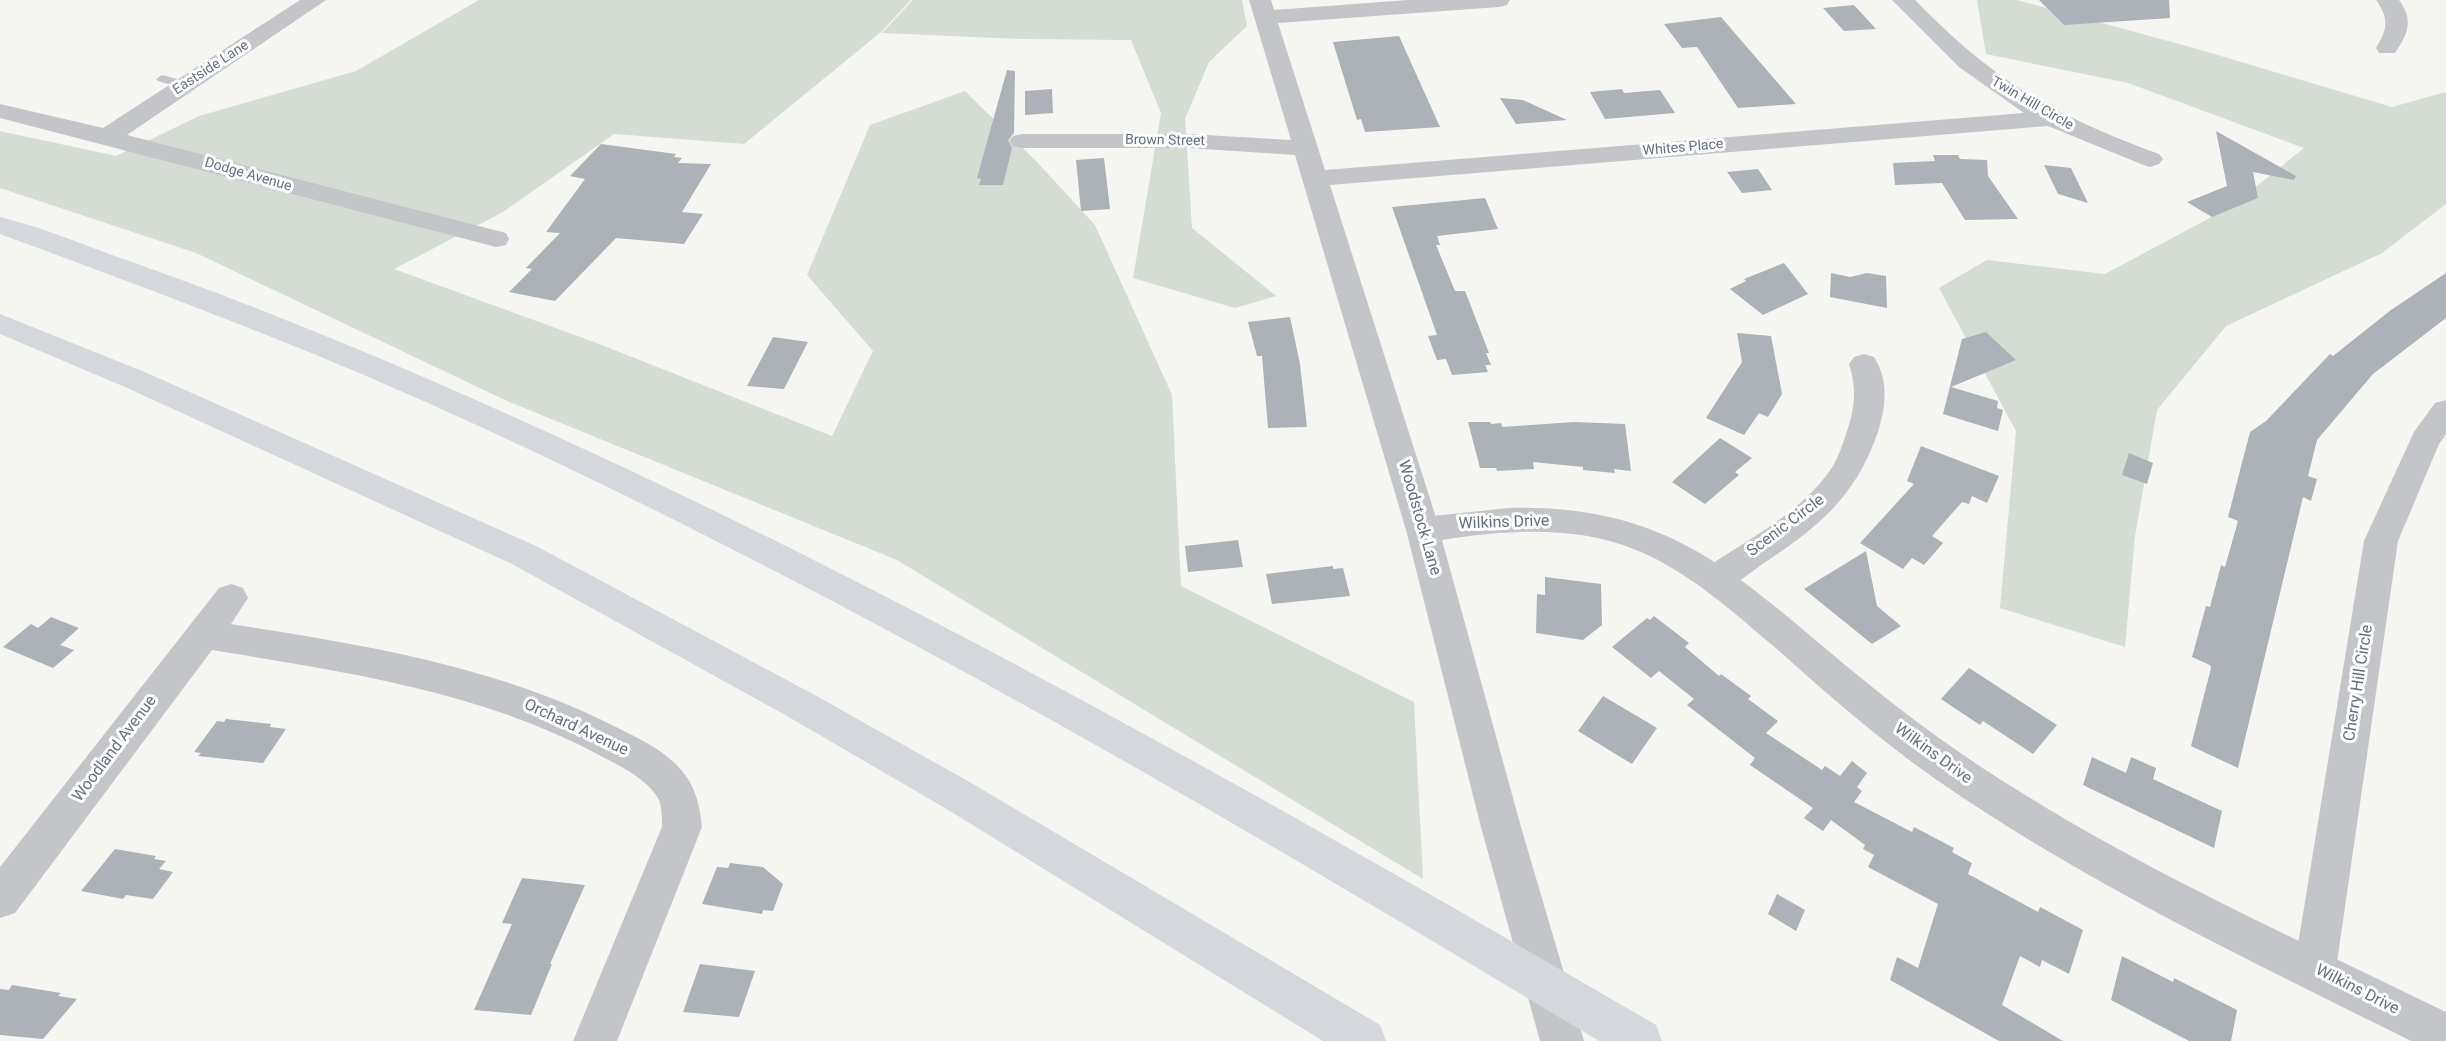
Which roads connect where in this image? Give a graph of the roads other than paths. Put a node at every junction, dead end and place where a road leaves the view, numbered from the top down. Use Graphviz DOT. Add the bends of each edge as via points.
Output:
graph roads {
  1 [pos="315,0"];
  2 [pos="1499,0"];
  3 [pos="1903,0"];
  4 [pos="2387,0"];
  5 [pos="1263,9"];
  6 [pos="2386,48"];
  7 [pos="162,79"];
  8 [pos="185,86"];
  9 [pos="0,111"];
  10 [pos="2051,118"];
  11 [pos="107,137"];
  12 [pos="1022,141"];
  13 [pos="1307,148"];
  14 [pos="2150,159"];
  15 [pos="1316,178"];
  16 [pos="0,225"];
  17 [pos="496,239"];
  18 [pos="0,323"];
  19 [pos="1864,364"];
  20 [pos="2446,411"];
  21 [pos="1423,530"];
  22 [pos="1716,578"];
  23 [pos="231,598"];
  24 [pos="203,634"];
  25 [pos="0,899"];
  26 [pos="2315,969"];
  27 [pos="2446,1035"];
  28 [pos="595,1041"];
  29 [pos="1364,1041"];
  30 [pos="1562,1041"];
  31 [pos="1640,1041"];
  1 -- 8 [label="street, Eastside Lane"];
  2 -- 5 [label="street"];
  3 -- 10 [label="street, Twin Hill Circle" via="1965,62"];
  4 -- 6 [label="street" via="2397,13 2399,24 2396,36"];
  5 -- 13 [label="street, Woodstock Lane"];
  7 -- 8 [label="lane"];
  8 -- 11 [label="street, Eastside Lane"];
  9 -- 11 [label="street, Dodge Avenue"];
  10 -- 14 [label="street, Twin Hill Circle"];
  10 -- 15 [label="street, Whites Place"];
  11 -- 17 [label="street, Dodge Avenue"];
  12 -- 13 [label="street, Brown Street" via="1188,141"];
  13 -- 15 [label="street, Woodstock Lane"];
  15 -- 21 [label="street, Woodstock Lane"];
  16 -- 31 [label="highway" via="184,291 316,344 672,504 884,611 1147,752"];
  18 -- 29 [label="highway" via="524,555 959,796"];
  19 -- 22 [label="street, Scenic Circle" via="1872,385 1868,416 1849,467 1835,488 1810,512"];
  20 -- 26 [label="street, Cherry Hill Circle" via="2425,440 2381,541"];
  21 -- 22 [label="street, Wilkins Drive" via="1475,521 1524,519 1610,528 1682,556"];
  21 -- 30 [label="street, Woodstock Lane"];
  22 -- 26 [label="street, Wilkins Drive" via="1868,706 2011,808 2119,871"];
  23 -- 24 [label="street, Woodland Avenue"];
  24 -- 25 [label="street, Woodland Avenue"];
  24 -- 28 [label="street, Orchard Avenue" via="431,676 525,702 608,739 642,759 674,790 681,808 682,827"];
  26 -- 27 [label="street, Wilkins Drive"];
}
